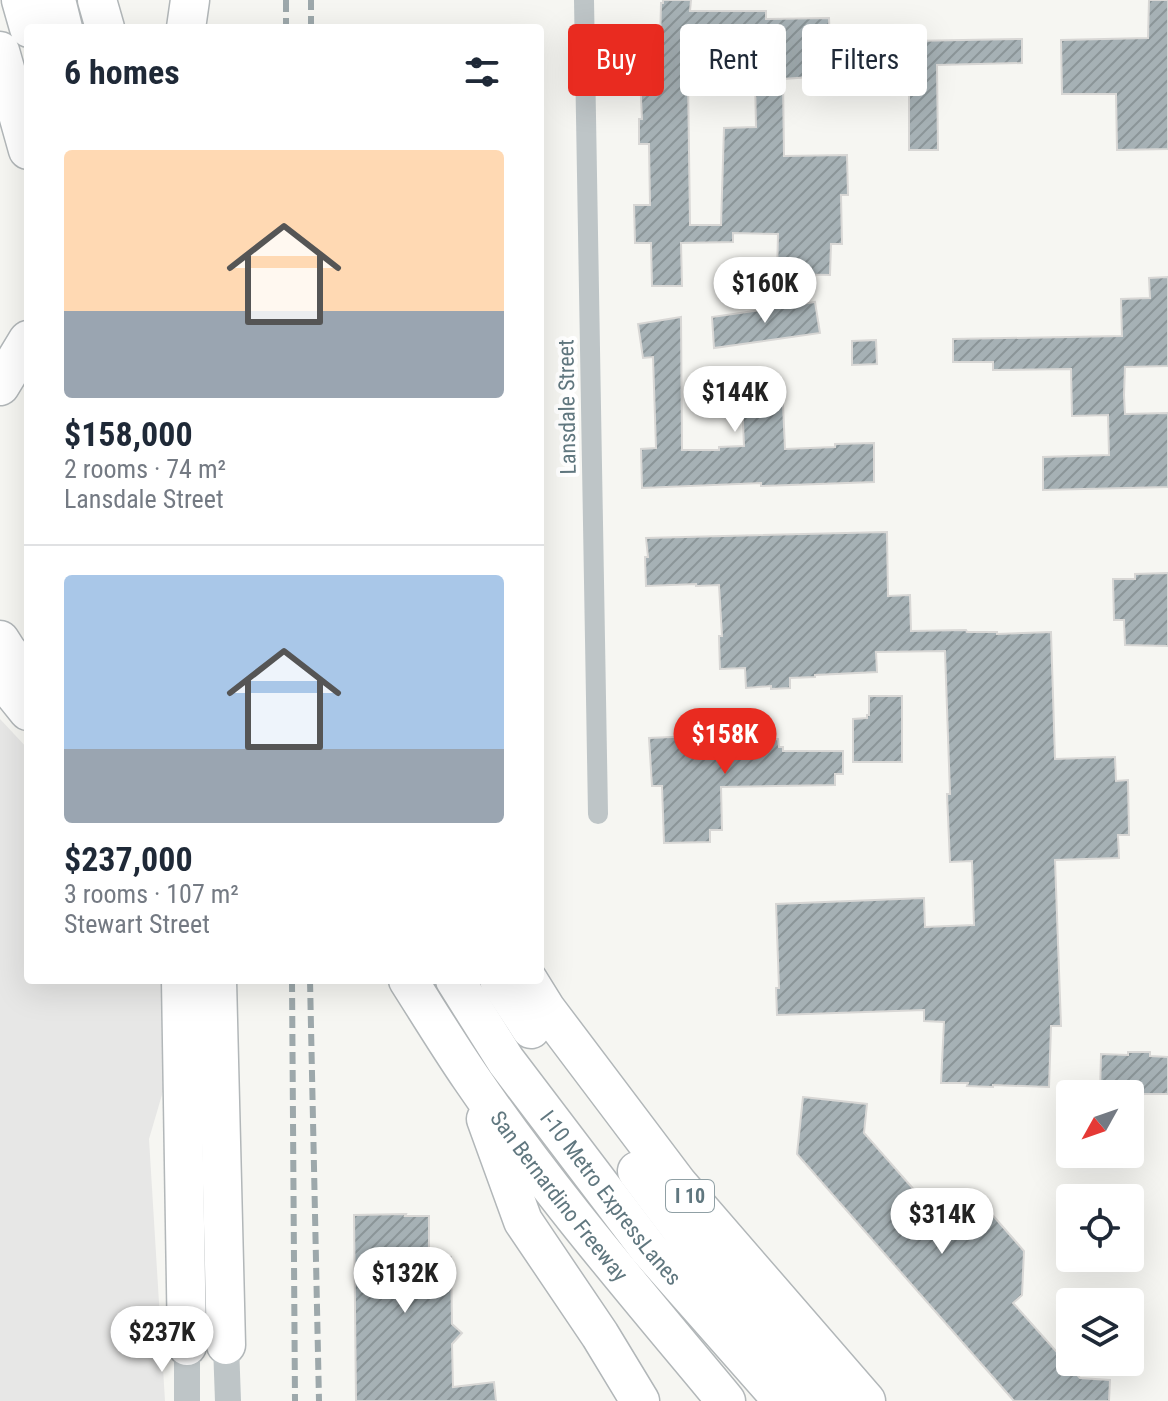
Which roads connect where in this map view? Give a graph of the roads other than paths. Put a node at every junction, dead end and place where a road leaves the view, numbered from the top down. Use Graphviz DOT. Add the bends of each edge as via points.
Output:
graph roads {
  1 [pos="21,0"];
  2 [pos="56,0"];
  3 [pos="97,0"];
  4 [pos="190,0"];
  5 [pos="584,0"];
  6 [pos="28,24"];
  7 [pos="62,24"];
  8 [pos="104,24"];
  9 [pos="187,24"];
  10 [pos="0,51"];
  11 [pos="24,136"];
  12 [pos="24,347"];
  13 [pos="0,386"];
  14 [pos="0,640"];
  15 [pos="24,671"];
  16 [pos="0,676"];
  17 [pos="24,706"];
  18 [pos="598,814"];
  19 [pos="181,984"];
  20 [pos="217,984"];
  21 [pos="411,984"];
  22 [pos="458,984"];
  23 [pos="502,984"];
  24 [pos="530,984"];
  25 [pos="472,1079"];
  26 [pos="226,1345"];
  27 [pos="187,1346"];
  28 [pos="187,1401"];
  29 [pos="228,1401"];
  30 [pos="640,1401"];
  31 [pos="726,1401"];
  32 [pos="783,1401"];
  33 [pos="825,1401"];
  34 [pos="866,1401"];
  1 -- 6 [label="highway"];
  2 -- 7 [label="highway"];
  3 -- 8 [label="highway"];
  4 -- 9 [label="highway"];
  5 -- 18 [label="street, Lansdale Street"];
  10 -- 11 [label="highway"];
  12 -- 13 [label="highway"];
  14 -- 15 [label="highway"];
  16 -- 17 [label="highway"];
  19 -- 27 [label="highway"];
  20 -- 26 [label="highway"];
  21 -- 25 [label="highway, San Bernardino Freeway"];
  22 -- 32 [label="highway, I-10 Metro ExpressLanes" via="506,1061 648,1248"];
  23 -- 33 [label="highway, I-10 Metro ExpressLanes" via="733,1298"];
  24 -- 34 [label="highway, I 10" via="678,1184"];
  25 -- 30 [label="highway" via="523,1221"];
  25 -- 31 [label="highway, San Bernardino Freeway" via="604,1254"];
  26 -- 29 [label="street"];
  27 -- 28 [label="street"];
}
